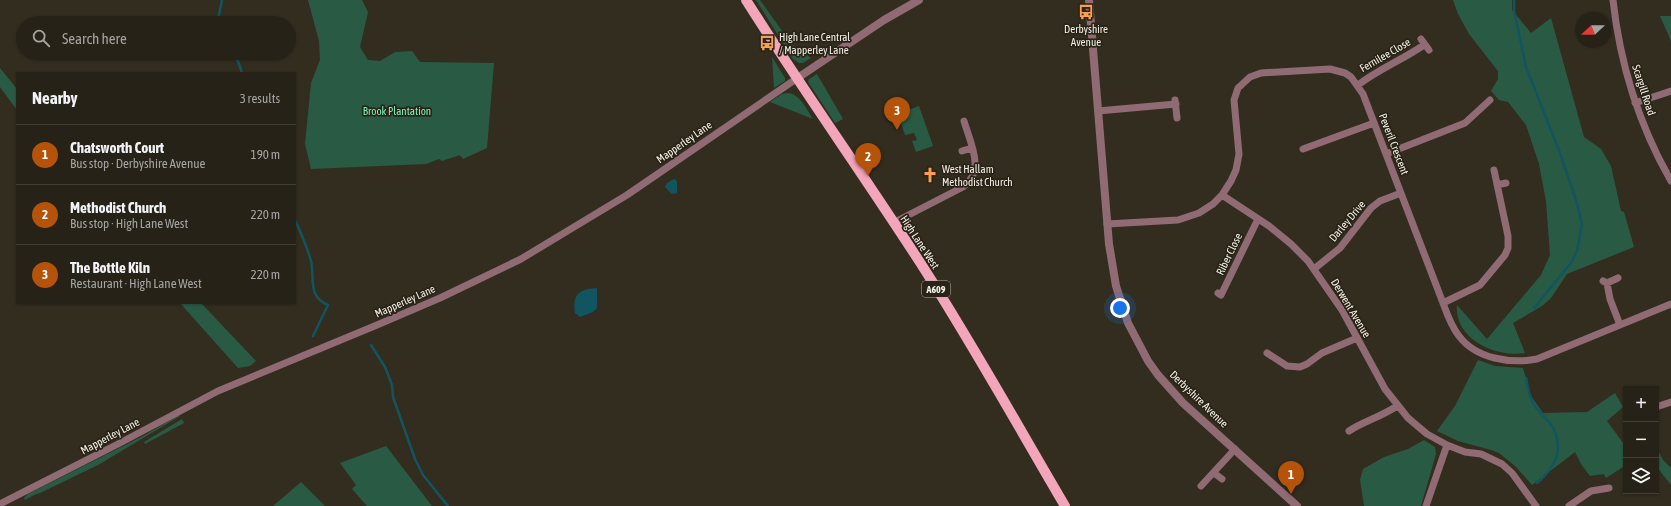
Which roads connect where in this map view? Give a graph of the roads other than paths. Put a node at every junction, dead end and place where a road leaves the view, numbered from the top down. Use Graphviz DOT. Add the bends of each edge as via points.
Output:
graph roads {
  1 [pos="746,0"];
  2 [pos="919,0"];
  3 [pos="1089,0"];
  4 [pos="1613,0"];
  5 [pos="1425,45"];
  6 [pos="796,79"];
  7 [pos="1358,85"];
  8 [pos="1671,91"];
  9 [pos="1490,100"];
  10 [pos="1635,103"];
  11 [pos="1472,104"];
  12 [pos="1098,111"];
  13 [pos="1478,111"];
  14 [pos="1177,118"];
  15 [pos="964,121"];
  16 [pos="1374,123"];
  17 [pos="1315,145"];
  18 [pos="972,148"];
  19 [pos="1303,149"];
  20 [pos="962,151"];
  21 [pos="1318,153"];
  22 [pos="1386,154"];
  23 [pos="1494,170"];
  24 [pos="1671,181"];
  25 [pos="1506,183"];
  26 [pos="1497,185"];
  27 [pos="1401,193"];
  28 [pos="1222,195"];
  29 [pos="1258,219"];
  30 [pos="893,222"];
  31 [pos="1107,224"];
  32 [pos="1314,269"];
  33 [pos="1618,278"];
  34 [pos="1218,293"];
  35 [pos="1443,303"];
  36 [pos="1671,304"];
  37 [pos="1620,325"];
  38 [pos="1357,338"];
  39 [pos="1267,353"];
  40 [pos="1671,402"];
  41 [pos="1397,406"];
  42 [pos="1660,406"];
  43 [pos="1665,413"];
  44 [pos="1349,431"];
  45 [pos="1447,446"];
  46 [pos="1235,449"];
  47 [pos="1214,473"];
  48 [pos="1222,479"];
  49 [pos="1201,486"];
  50 [pos="1609,488"];
  51 [pos="0,504"];
  52 [pos="1064,506"];
  53 [pos="1297,506"];
  54 [pos="1426,506"];
  55 [pos="1536,506"];
  56 [pos="1569,506"];
  1 -- 6 [label="main road, A609"];
  2 -- 6 [label="street" via="884,20"];
  3 -- 12 [label="street, Derbyshire Avenue"];
  4 -- 10 [label="street, Scargill Road" via="1622,58"];
  5 -- 7 [label="street, Fernilee Close" via="1369,76"];
  6 -- 30 [label="main road, High Lane West / A609"];
  6 -- 51 [label="street, Mapperley Lane" via="627,195 521,259 384,322 218,391"];
  7 -- 16 [label="street, Peveril Crescent"];
  7 -- 28 [label="street, Peveril Crescent" via="1345,73 1330,69 1261,73 1246,80 1238,88 1234,104 1237,164 1231,181"];
  8 -- 10 [label="street"];
  9 -- 13 [label="street"];
  10 -- 24 [label="street, Scargill Road" via="1653,147"];
  11 -- 13 [label="street"];
  12 -- 14 [label="street" via="1175,102"];
  12 -- 31 [label="street, Derbyshire Avenue"];
  13 -- 22 [label="street" via="1462,124"];
  15 -- 18 [label="street"];
  16 -- 17 [label="street"];
  16 -- 22 [label="street, Peveril Crescent"];
  17 -- 19 [label="street"];
  17 -- 21 [label="street"];
  18 -- 20 [label="street"];
  18 -- 30 [label="street" via="976,169 967,184"];
  22 -- 27 [label="street, Peveril Crescent"];
  23 -- 26 [label="street"];
  25 -- 26 [label="street"];
  26 -- 35 [label="street" via="1508,236 1506,255 1480,285"];
  27 -- 32 [label="street, Darley Drive" via="1380,201 1371,208 1340,248"];
  27 -- 35 [label="street, Peveril Crescent"];
  28 -- 29 [label="street, Derwent Avenue"];
  28 -- 31 [label="street, Peveril Crescent" via="1205,209 1183,219"];
  29 -- 32 [label="street, Derwent Avenue" via="1291,244"];
  29 -- 34 [label="street, Riber Close" via="1221,295"];
  30 -- 52 [label="main road, High Lane West / A609" via="960,328"];
  31 -- 46 [label="street, Derbyshire Avenue" via="1111,262 1119,296 1128,323 1143,353 1158,375 1183,403"];
  32 -- 38 [label="street, Derwent Avenue" via="1342,310"];
  33 -- 37 [label="street" via="1605,282"];
  35 -- 37 [label="street, Peveril Crescent" via="1454,329 1468,346 1486,356 1505,360 1537,359"];
  36 -- 37 [label="street, Peveril Crescent"];
  38 -- 39 [label="street" via="1322,353 1300,367 1287,366"];
  38 -- 41 [label="street, Derwent Avenue" via="1379,380"];
  40 -- 42 [label="street"];
  41 -- 44 [label="street"];
  41 -- 45 [label="street, Derwent Avenue" via="1418,427"];
  42 -- 43 [label="street"];
  45 -- 54 [label="street"];
  45 -- 55 [label="street, Derwent Avenue" via="1487,456 1502,464 1512,473"];
  46 -- 47 [label="street"];
  46 -- 53 [label="street, Derbyshire Avenue"];
  47 -- 48 [label="street"];
  47 -- 49 [label="street"];
  50 -- 56 [label="street" via="1599,485"];
}
